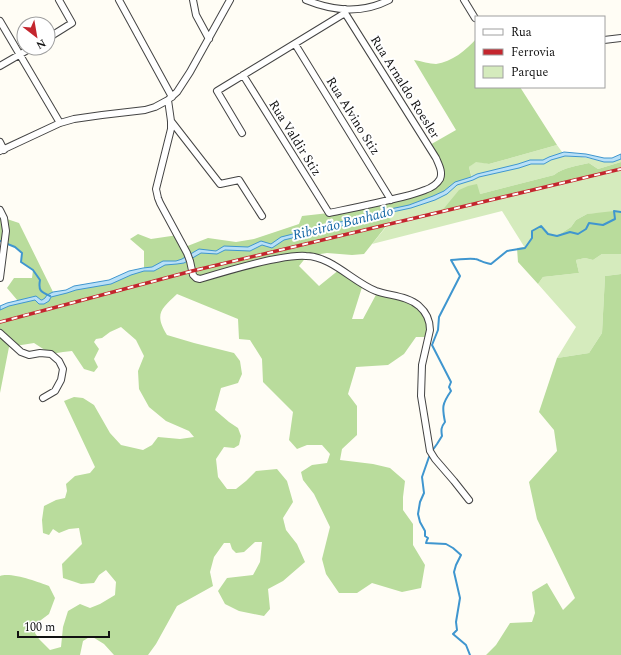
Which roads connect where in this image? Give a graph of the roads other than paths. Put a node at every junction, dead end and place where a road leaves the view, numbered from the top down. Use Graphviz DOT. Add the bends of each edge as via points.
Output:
graph roads {
  1 [pos="59,0"];
  2 [pos="119,0"];
  3 [pos="193,0"];
  4 [pos="230,0"];
  5 [pos="306,0"];
  6 [pos="389,0"];
  7 [pos="464,0"];
  8 [pos="377,3"];
  9 [pos="345,11"];
  10 [pos="475,18"];
  11 [pos="0,20"];
  12 [pos="56,33"];
  13 [pos="621,38"];
  14 [pos="209,39"];
  15 [pos="605,40"];
  16 [pos="295,44"];
  17 [pos="16,48"];
  18 [pos="18,56"];
  19 [pos="21,56"];
  20 [pos="0,66"];
  21 [pos="243,75"];
  22 [pos="170,99"];
  23 [pos="171,121"];
  24 [pos="60,123"];
  25 [pos="242,133"];
  26 [pos="0,142"];
  27 [pos="2,150"];
  28 [pos="392,200"];
  29 [pos="0,210"];
  30 [pos="262,216"];
  31 [pos="0,278"];
  32 [pos="0,333"];
  33 [pos="43,398"];
  34 [pos="469,500"];
  1 -- 12 [label="street" via="72,23"];
  2 -- 22 [label="street"];
  3 -- 14 [label="street" via="196,16"];
  4 -- 14 [label="street"];
  5 -- 9 [label="street"];
  6 -- 8 [label="street"];
  7 -- 10 [label="street"];
  8 -- 9 [label="street" via="364,9"];
  9 -- 16 [label="street"];
  9 -- 28 [label="street, Rua Arnaldo Roesler" via="440,168 441,175 436,184 426,190"];
  11 -- 17 [label="street"];
  13 -- 15 [label="street"];
  14 -- 22 [label="street" via="187,77"];
  16 -- 21 [label="street"];
  16 -- 28 [label="street, Rua Alvino Stiz"];
  18 -- 20 [label="street"];
  19 -- 24 [label="street"];
  21 -- 25 [label="street" via="217,91"];
  21 -- 28 [label="street, Rua Valdir Stiz" via="329,213"];
  22 -- 23 [label="street"];
  22 -- 24 [label="street" via="145,110"];
  23 -- 30 [label="street" via="220,184 239,180"];
  23 -- 34 [label="street" via="170,137 156,194 187,252 196,278 281,258 313,256 330,263 371,288 410,300 425,312 430,330 422,365 421,396 430,451"];
  24 -- 27 [label="street"];
  26 -- 27 [label="street"];
  29 -- 31 [label="street" via="6,231"];
  32 -- 33 [label="street" via="21,352 29,355 51,354 59,361 63,369 61,380 55,391"];
}
